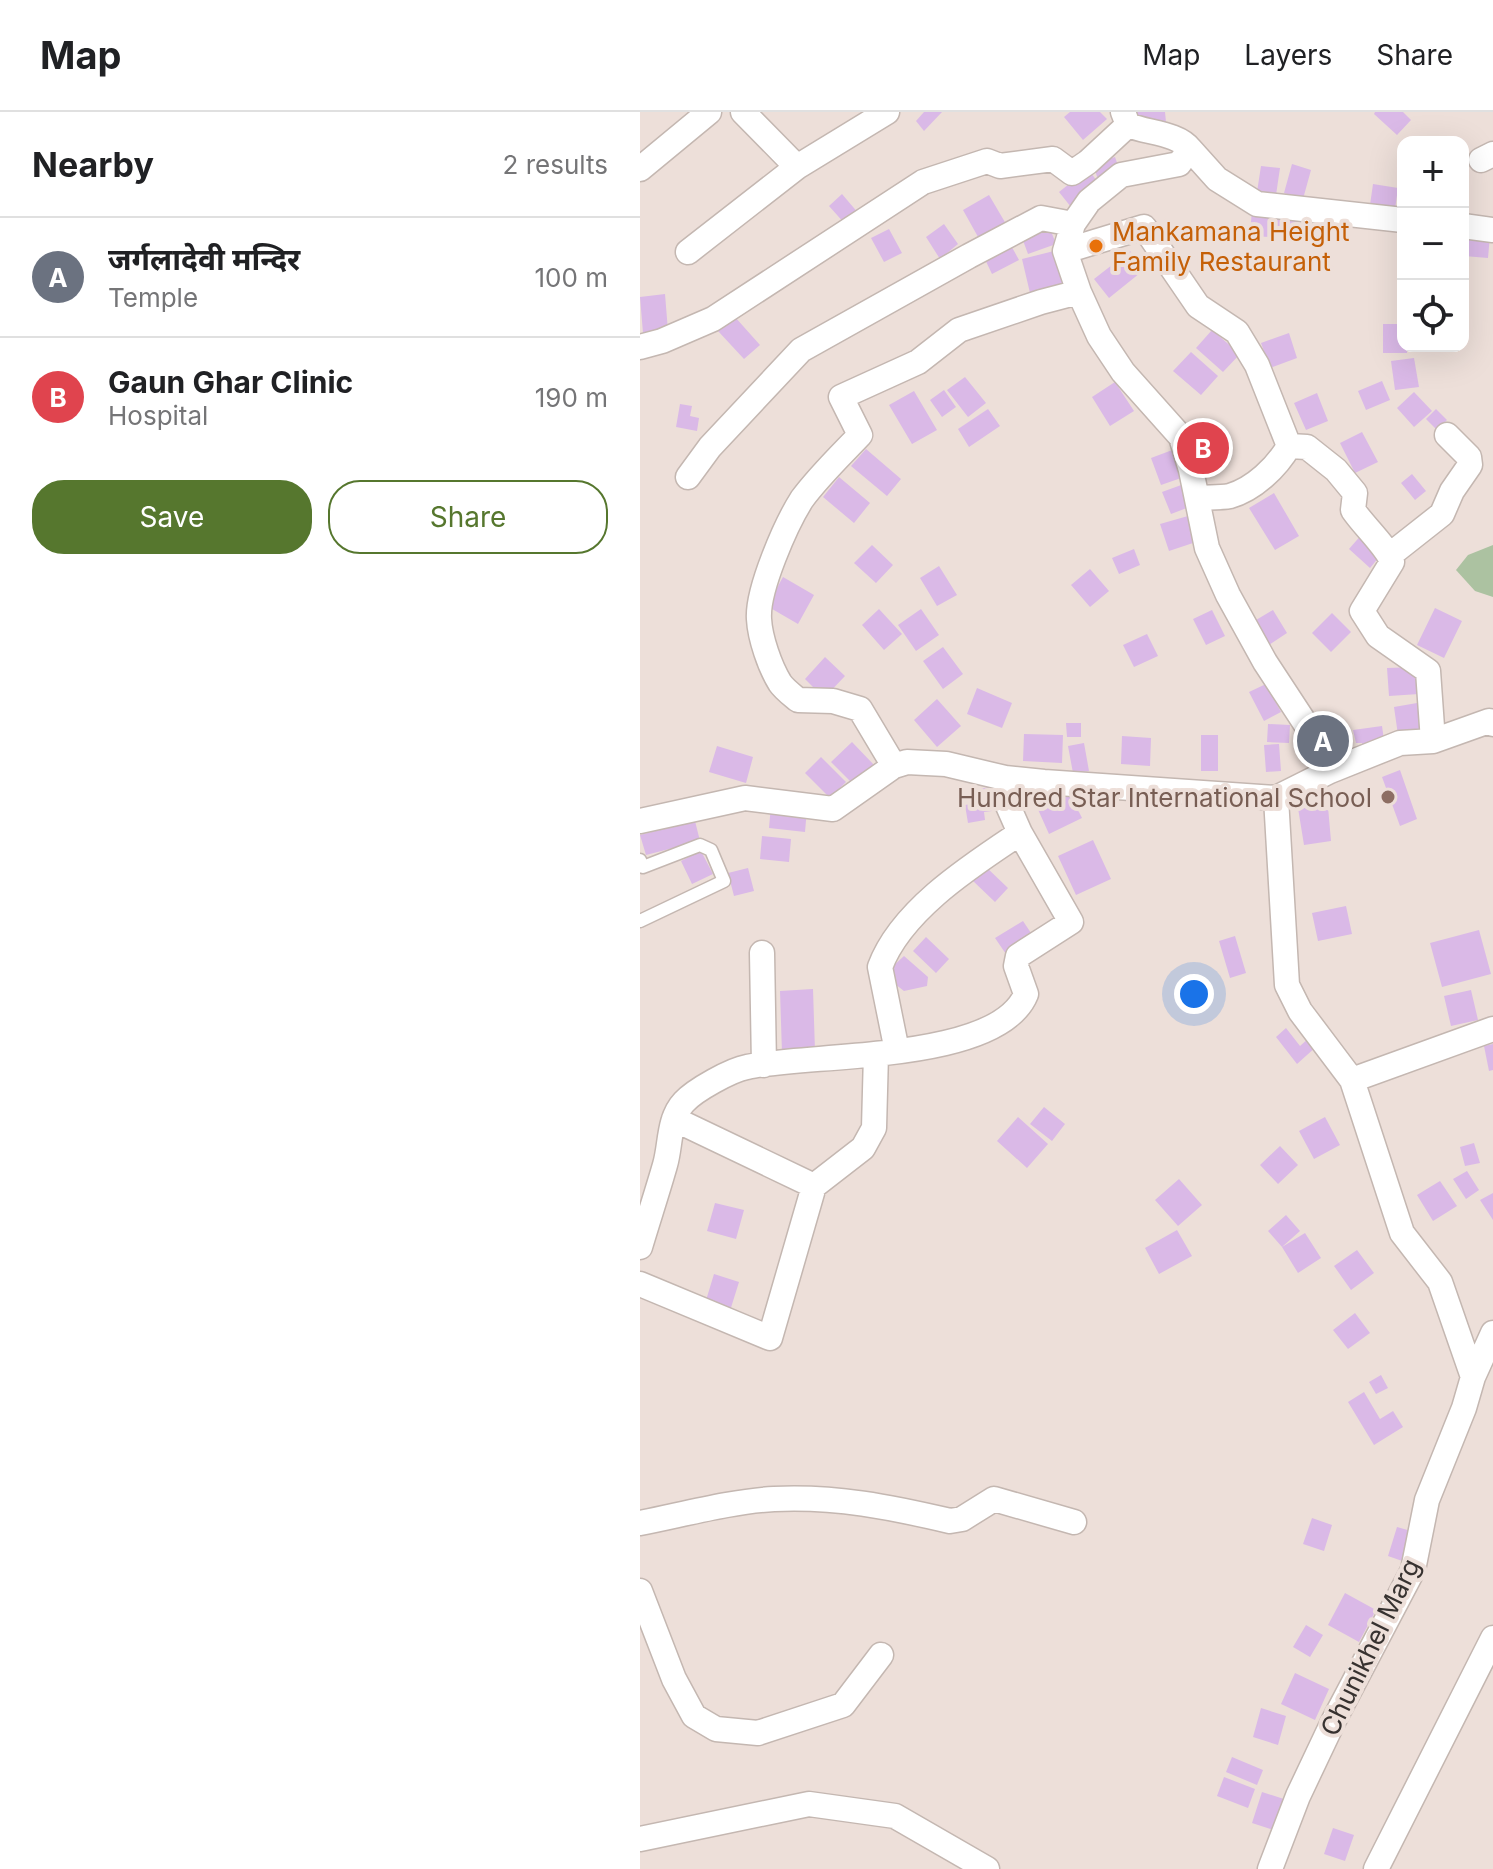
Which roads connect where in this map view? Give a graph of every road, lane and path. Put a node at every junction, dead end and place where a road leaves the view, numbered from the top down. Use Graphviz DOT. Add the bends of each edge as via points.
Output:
graph roads {
  1 [pos="709,112"];
  2 [pos="887,112"];
  3 [pos="747,113"];
  4 [pos="1125,119"];
  5 [pos="1190,149"];
  6 [pos="797,167"];
  7 [pos="640,169"];
  8 [pos="1397,219"];
  9 [pos="1073,224"];
  10 [pos="1469,227"];
  11 [pos="1493,230"];
  12 [pos="1065,251"];
  13 [pos="688,252"];
  14 [pos="1079,292"];
  15 [pos="640,347"];
  16 [pos="1447,435"];
  17 [pos="1289,446"];
  18 [pos="688,477"];
  19 [pos="1197,498"];
  20 [pos="1390,555"];
  21 [pos="1493,724"];
  22 [pos="1433,741"];
  23 [pos="894,766"];
  24 [pos="1330,771"];
  25 [pos="1005,778"];
  26 [pos="1276,798"];
  27 [pos="640,821"];
  28 [pos="1020,833"];
  29 [pos="640,860"];
  30 [pos="640,921"];
  31 [pos="762,953"];
  32 [pos="1493,1029"];
  33 [pos="886,1052"];
  34 [pos="764,1065"];
  35 [pos="1352,1080"];
  36 [pos="674,1119"];
  37 [pos="814,1186"];
  38 [pos="646,1205"];
  39 [pos="640,1247"];
  40 [pos="640,1284"];
  41 [pos="1493,1333"];
  42 [pos="1473,1377"];
  43 [pos="1074,1522"];
  44 [pos="640,1523"];
  45 [pos="640,1591"];
  46 [pos="1493,1638"];
  47 [pos="881,1655"];
  48 [pos="640,1839"];
  49 [pos="987,1869"];
  50 [pos="1270,1869"];
  51 [pos="1376,1869"];
  1 -- 7 [label="street"];
  2 -- 6 [label="street"];
  3 -- 6 [label="street"];
  4 -- 5 [label="street" via="1147,132 1179,138"];
  4 -- 15 [label="street" via="1072,173 1053,159 1000,166 987,161 923,182 713,319"];
  5 -- 8 [label="street" via="1217,179 1257,204"];
  5 -- 9 [label="street" via="1179,164 1121,175 1089,201"];
  6 -- 13 [label="street"];
  9 -- 12 [label="street"];
  9 -- 18 [label="street" via="1041,218 801,350"];
  10 -- 11 [label="street"];
  12 -- 14 [label="street"];
  12 -- 17 [label="street" via="1144,227 1198,306 1237,332 1257,365"];
  14 -- 19 [label="street" via="1123,372 1181,437"];
  14 -- 23 [label="street" via="959,330 918,362 841,397 860,435 802,500 781,539 760,601 759,620 780,684 798,700 833,701 860,709"];
  16 -- 20 [label="street" via="1469,457 1470,465 1442,514"];
  17 -- 19 [label="street" via="1257,482 1229,496"];
  17 -- 20 [label="street" via="1307,447 1336,470 1355,493 1353,510"];
  19 -- 24 [label="street" via="1207,548 1228,595 1326,755"];
  20 -- 22 [label="street" via="1392,562 1362,611 1378,636 1428,671"];
  21 -- 22 [label="street"];
  22 -- 24 [label="street" via="1400,743"];
  23 -- 25 [label="street" via="946,764"];
  23 -- 27 [label="street" via="833,809 745,798"];
  24 -- 26 [label="street"];
  25 -- 26 [label="street"];
  25 -- 28 [label="street" via="1005,799"];
  26 -- 35 [label="street" via="1287,985"];
  28 -- 33 [label="street" via="918,911 885,954 880,967"];
  28 -- 33 [label="street" via="1071,922 1018,956 1016,966 1026,994 1020,1006 982,1033"];
  29 -- 30 [label="lane" via="643,867 700,845 711,850 724,881"];
  31 -- 34 [label="street"];
  32 -- 35 [label="street"];
  33 -- 34 [label="street"];
  33 -- 37 [label="street" via="870,1139"];
  34 -- 36 [label="street" via="744,1067 706,1086"];
  35 -- 42 [label="street" via="1402,1233 1440,1282"];
  36 -- 37 [label="street"];
  36 -- 38 [label="street" via="666,1161"];
  37 -- 40 [label="street" via="770,1338"];
  38 -- 39 [label="street"];
  41 -- 42 [label="street, Chunikhel Marg"];
  42 -- 50 [label="street, Chunikhel Marg" via="1427,1500 1413,1570 1334,1720"];
  43 -- 44 [label="street" via="994,1499 950,1521 864,1502 770,1499"];
  45 -- 47 [label="street" via="694,1716 716,1729 758,1733 843,1705"];
  46 -- 51 [label="street"];
  48 -- 49 [label="street" via="809,1804 895,1816"];
}
